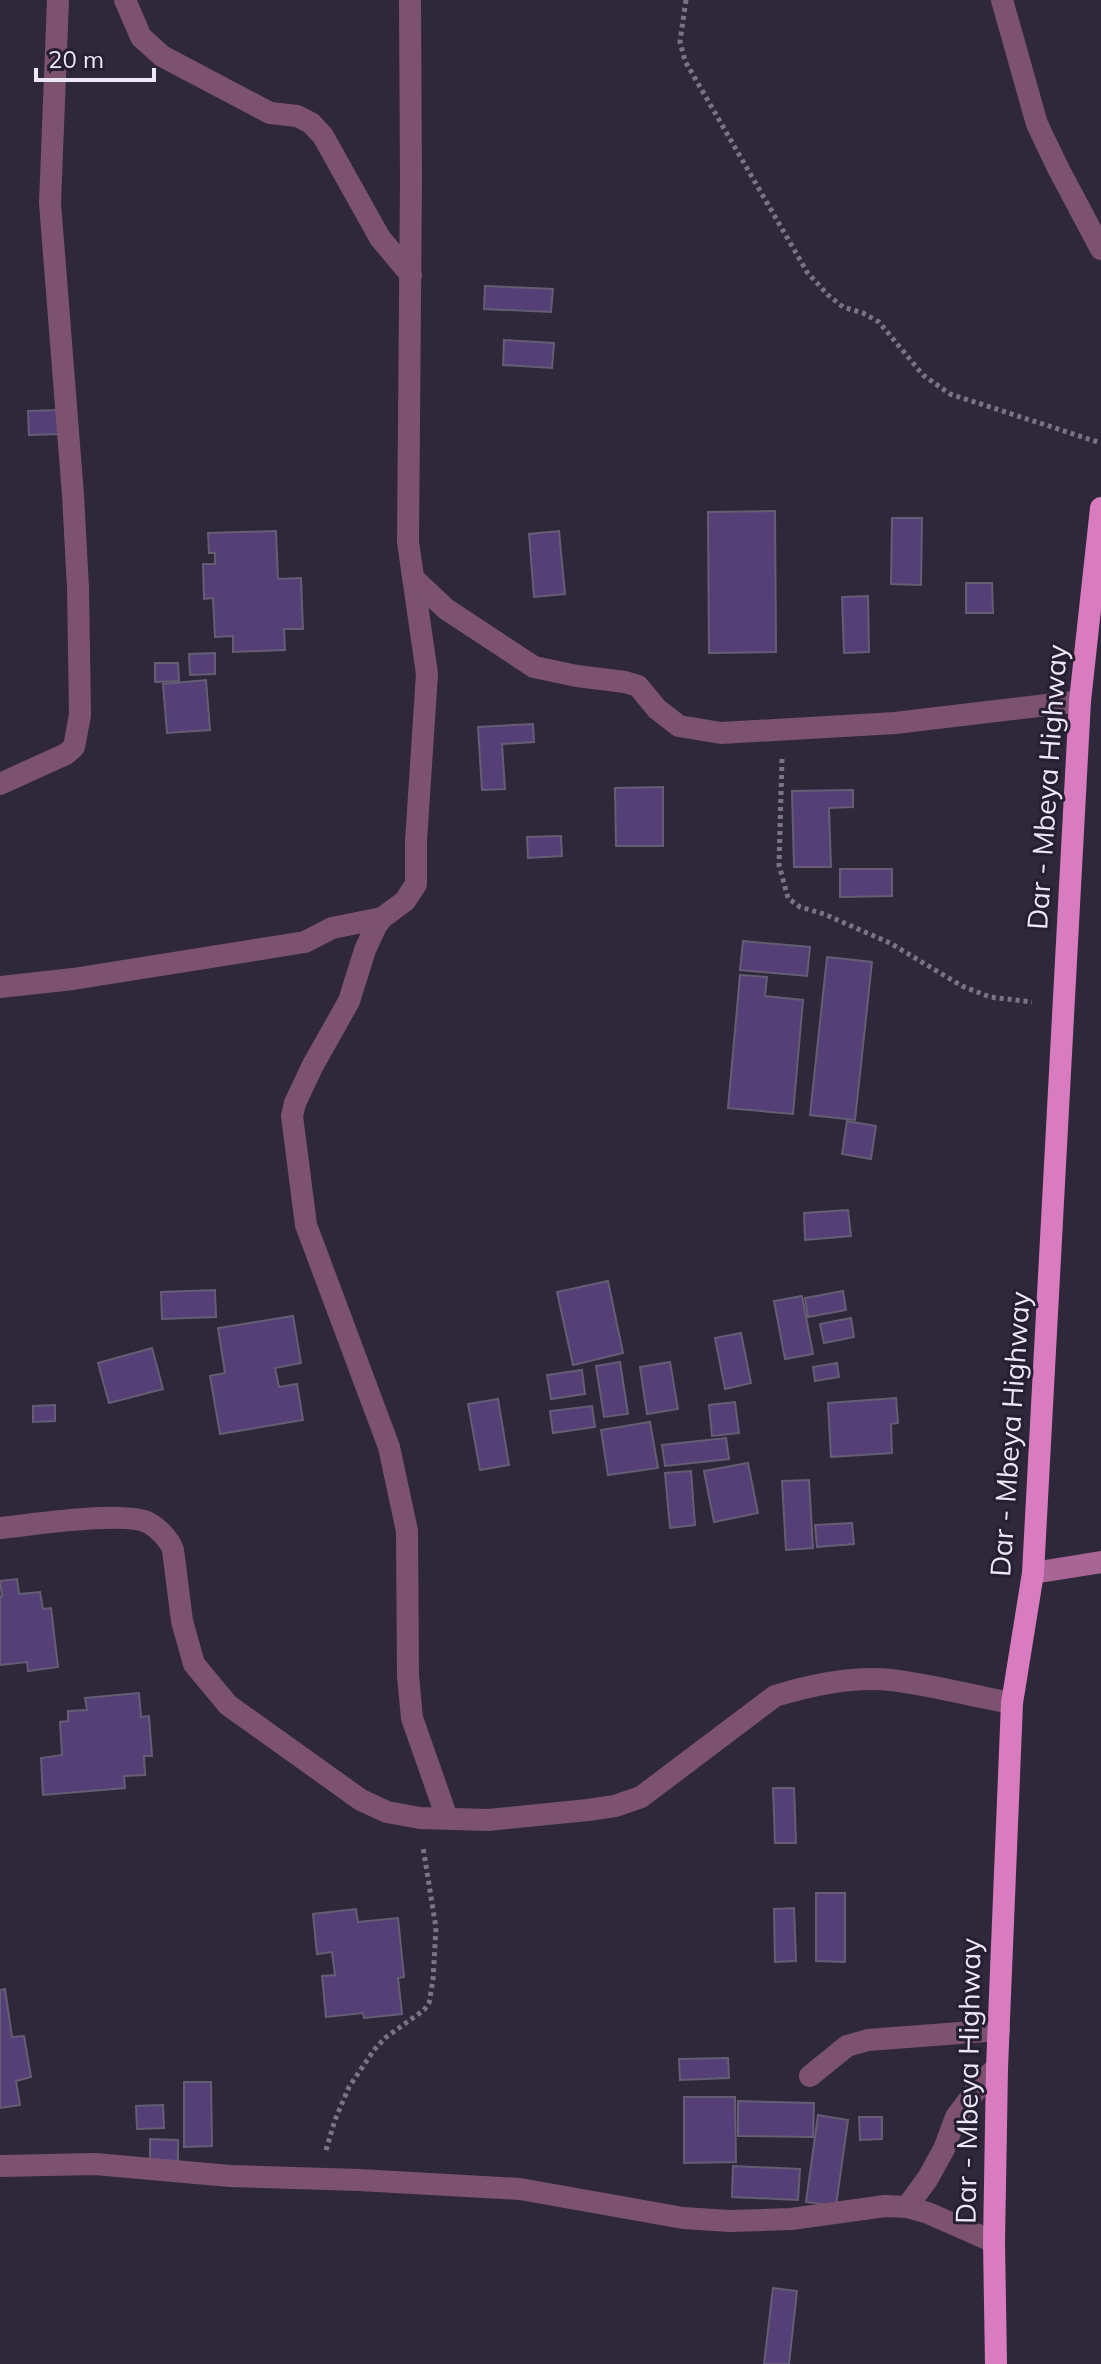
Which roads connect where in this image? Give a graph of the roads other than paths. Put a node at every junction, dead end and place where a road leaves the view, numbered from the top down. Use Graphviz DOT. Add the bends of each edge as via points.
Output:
graph roads {
  1 [pos="58,0"];
  2 [pos="125,0"];
  3 [pos="410,0"];
  4 [pos="1002,0"];
  5 [pos="1101,249"];
  6 [pos="411,275"];
  7 [pos="1101,508"];
  8 [pos="413,578"];
  9 [pos="1080,701"];
  10 [pos="0,784"];
  11 [pos="382,918"];
  12 [pos="0,987"];
  13 [pos="0,1528"];
  14 [pos="1101,1562"];
  15 [pos="1033,1573"];
  16 [pos="1012,1703"];
  17 [pos="447,1818"];
  18 [pos="999,2030"];
  19 [pos="997,2068"];
  20 [pos="810,2076"];
  21 [pos="0,2166"];
  22 [pos="907,2207"];
  23 [pos="994,2242"];
  24 [pos="996,2364"];
  1 -- 10 [label="street" via="50,203 74,511 80,715 74,747 66,754"];
  2 -- 6 [label="street" via="141,37 162,56 270,113 311,123 380,238"];
  3 -- 6 [label="street"];
  4 -- 5 [label="street" via="1037,124"];
  6 -- 8 [label="street" via="408,542"];
  7 -- 9 [label="highway, Dar - Mbeya Highway"];
  8 -- 9 [label="street" via="446,609 534,667 638,686 679,726 721,733 783,730"];
  8 -- 11 [label="street" via="427,674 416,884 405,901"];
  9 -- 15 [label="highway, Dar - Mbeya Highway"];
  11 -- 12 [label="street" via="332,928 305,942"];
  11 -- 17 [label="street" via="349,1001 292,1116 306,1225 389,1447 407,1531 412,1718"];
  13 -- 17 [label="street" via="110,1517 146,1521 171,1544 194,1664 228,1705 361,1800 387,1812"];
  14 -- 15 [label="main road"];
  15 -- 16 [label="highway, Dar - Mbeya Highway"];
  16 -- 17 [label="street" via="889,1680 800,1688 775,1696 641,1797 588,1810 488,1820"];
  16 -- 18 [label="highway, Dar - Mbeya Highway"];
  18 -- 19 [label="highway, Dar - Mbeya Highway"];
  18 -- 20 [label="street" via="868,2040 847,2046"];
  19 -- 22 [label="street" via="956,2117 944,2149"];
  19 -- 23 [label="highway, Dar - Mbeya Highway"];
  21 -- 22 [label="street" via="95,2164 230,2176 520,2189 683,2218 730,2221"];
  22 -- 23 [label="street"];
  23 -- 24 [label="highway, Dar - Mbeya Highway"];
}
